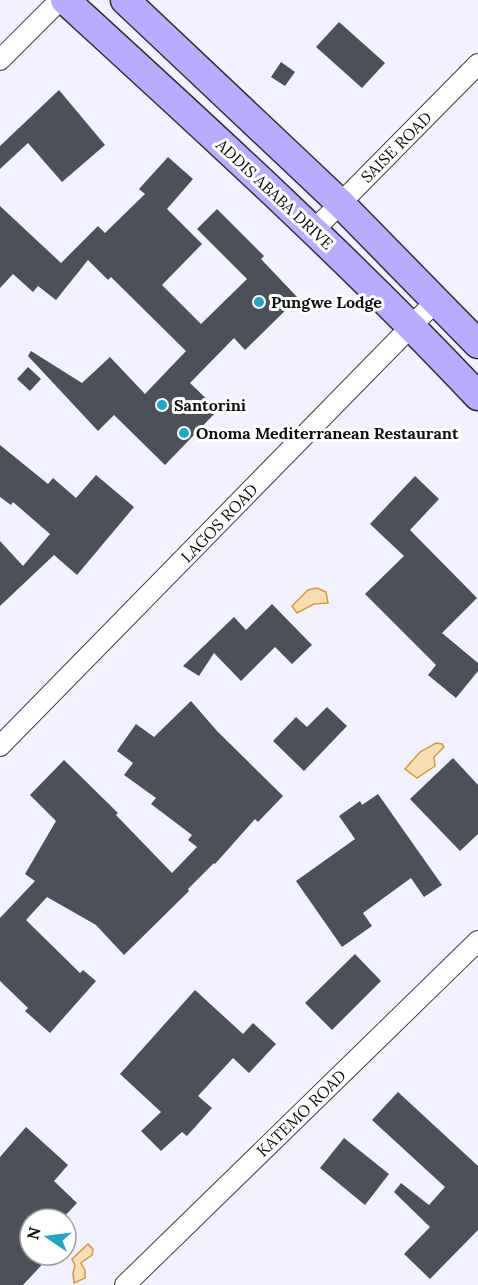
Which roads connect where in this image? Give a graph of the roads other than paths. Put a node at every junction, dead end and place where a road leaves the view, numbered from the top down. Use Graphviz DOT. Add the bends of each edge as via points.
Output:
graph roads {
  1 [pos="60,0"];
  2 [pos="65,0"];
  3 [pos="125,0"];
  4 [pos="0,60"];
  5 [pos="478,64"];
  6 [pos="340,203"];
  7 [pos="314,230"];
  8 [pos="437,300"];
  9 [pos="412,326"];
  10 [pos="478,344"];
  11 [pos="478,396"];
  12 [pos="0,746"];
  13 [pos="478,941"];
  14 [pos="125,1285"];
  1 -- 4 [label="street"];
  2 -- 7 [label="main road, ADDIS ABABA DRIVE"];
  3 -- 6 [label="main road"];
  5 -- 6 [label="street, SAISE ROAD"];
  6 -- 7 [label="street, SAISE ROAD"];
  6 -- 8 [label="main road"];
  7 -- 9 [label="main road, ADDIS ABABA DRIVE"];
  8 -- 9 [label="street, LAGOS ROAD"];
  8 -- 10 [label="main road"];
  9 -- 11 [label="main road, ADDIS ABABA DRIVE"];
  9 -- 12 [label="street, LAGOS ROAD"];
  13 -- 14 [label="street, KATEMO ROAD"];
}
